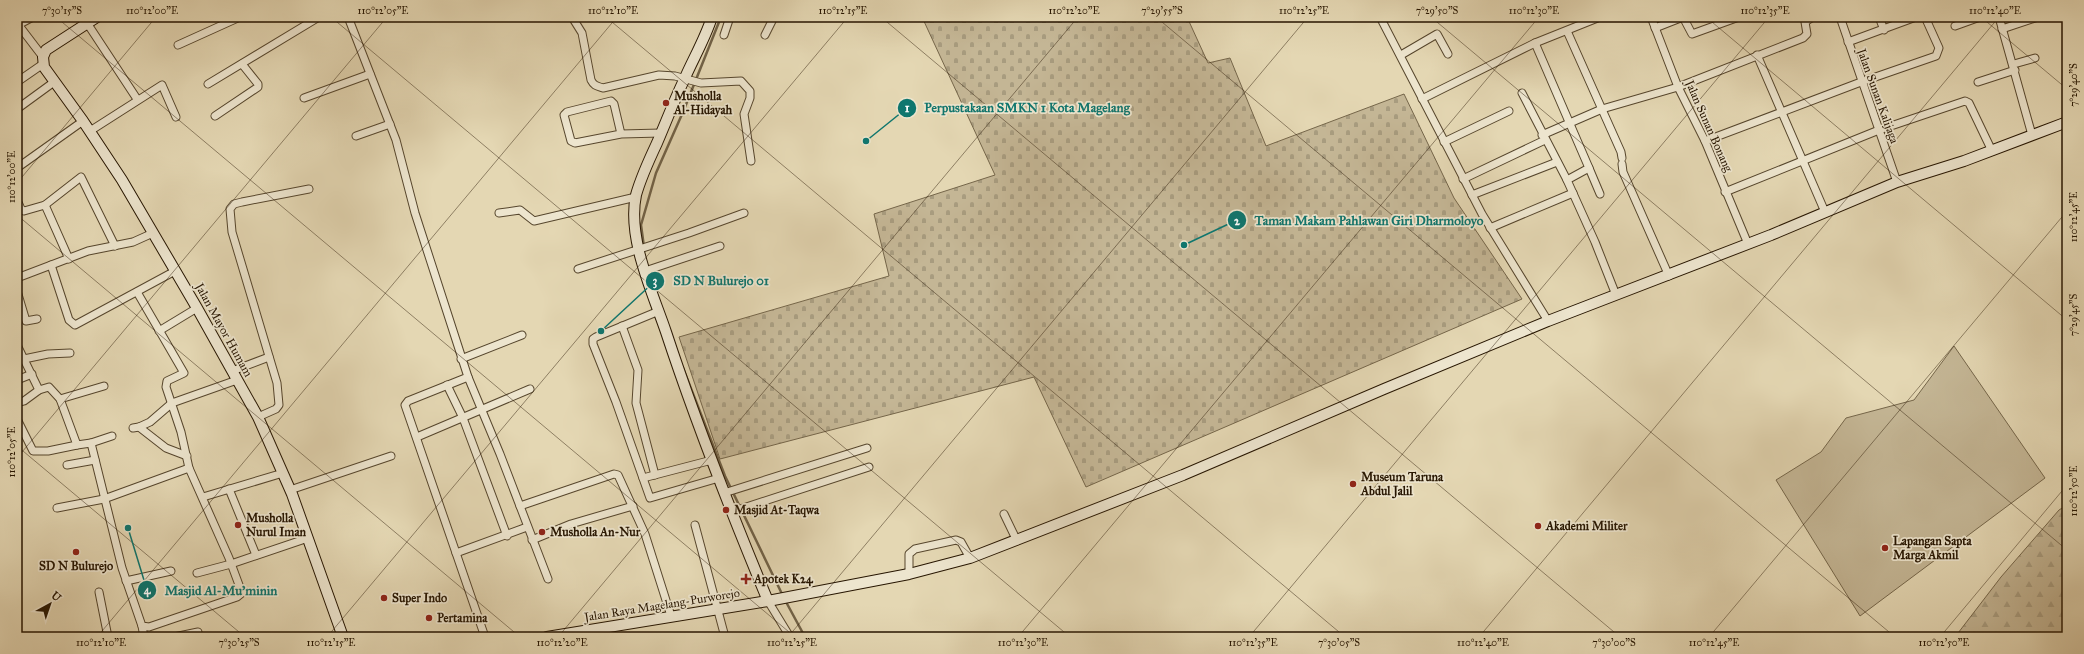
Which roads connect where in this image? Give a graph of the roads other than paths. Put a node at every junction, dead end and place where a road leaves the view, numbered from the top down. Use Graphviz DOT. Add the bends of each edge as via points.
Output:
graph roads {
  1 [pos="33,17"];
  2 [pos="97,17"];
  3 [pos="240,17"];
  4 [pos="319,17"];
  5 [pos="348,17"];
  6 [pos="572,17"];
  7 [pos="712,17"];
  8 [pos="730,17"];
  9 [pos="774,17"];
  10 [pos="1380,17"];
  11 [pos="1651,17"];
  12 [pos="1739,17"];
  13 [pos="1813,17"];
  14 [pos="1840,17"];
  15 [pos="1879,17"];
  16 [pos="1916,17"];
  17 [pos="1925,17"];
  18 [pos="1980,17"];
  19 [pos="1999,17"];
  20 [pos="2038,17"];
  21 [pos="1596,18"];
  22 [pos="87,23"];
  23 [pos="18,24"];
  24 [pos="1955,26"];
  25 [pos="1655,28"];
  26 [pos="2002,29"];
  27 [pos="1884,30"];
  28 [pos="1567,31"];
  29 [pos="724,34"];
  30 [pos="765,35"];
  31 [pos="1848,42"];
  32 [pos="1535,43"];
  33 [pos="178,45"];
  34 [pos="1448,54"];
  35 [pos="1401,55"];
  36 [pos="1757,55"];
  37 [pos="2035,58"];
  38 [pos="43,61"];
  39 [pos="242,64"];
  40 [pos="2014,67"];
  41 [pos="370,74"];
  42 [pos="689,81"];
  43 [pos="17,82"];
  44 [pos="54,82"];
  45 [pos="1861,82"];
  46 [pos="1978,82"];
  47 [pos="208,84"];
  48 [pos="1678,87"];
  49 [pos="1522,93"];
  50 [pos="304,98"];
  51 [pos="137,99"];
  52 [pos="1422,99"];
  53 [pos="17,109"];
  54 [pos="1602,109"];
  55 [pos="1509,111"];
  56 [pos="1782,112"];
  57 [pos="215,116"];
  58 [pos="176,117"];
  59 [pos="83,121"];
  60 [pos="2067,122"];
  61 [pos="390,124"];
  62 [pos="1570,124"];
  63 [pos="1879,130"];
  64 [pos="90,131"];
  65 [pos="661,133"];
  66 [pos="620,134"];
  67 [pos="2032,135"];
  68 [pos="356,136"];
  69 [pos="1544,137"];
  70 [pos="1705,141"];
  71 [pos="1444,142"];
  72 [pos="1992,151"];
  73 [pos="1802,160"];
  74 [pos="751,161"];
  75 [pos="1557,162"];
  76 [pos="17,168"];
  77 [pos="1589,168"];
  78 [pos="1463,179"];
  79 [pos="1567,180"];
  80 [pos="1897,182"];
  81 [pos="309,189"];
  82 [pos="1725,192"];
  83 [pos="1572,193"];
  84 [pos="1600,194"];
  85 [pos="1472,195"];
  86 [pos="636,197"];
  87 [pos="17,200"];
  88 [pos="45,205"];
  89 [pos="1825,212"];
  90 [pos="499,213"];
  91 [pos="744,213"];
  92 [pos="1490,228"];
  93 [pos="153,233"];
  94 [pos="1748,244"];
  95 [pos="115,246"];
  96 [pos="720,246"];
  97 [pos="644,247"];
  98 [pos="69,259"];
  99 [pos="51,265"];
  100 [pos="578,269"];
  101 [pos="175,271"];
  102 [pos="647,271"];
  103 [pos="1668,276"];
  104 [pos="17,278"];
  105 [pos="17,291"];
  106 [pos="137,292"];
  107 [pos="1616,295"];
  108 [pos="197,308"];
  109 [pos="659,311"];
  110 [pos="37,319"];
  111 [pos="1548,321"];
  112 [pos="622,326"];
  113 [pos="159,331"];
  114 [pos="522,335"];
  115 [pos="17,344"];
  116 [pos="70,353"];
  117 [pos="269,357"];
  118 [pos="24,359"];
  119 [pos="461,359"];
  120 [pos="232,370"];
  121 [pos="32,374"];
  122 [pos="468,377"];
  123 [pos="17,380"];
  124 [pos="237,380"];
  125 [pos="446,385"];
  126 [pos="104,386"];
  127 [pos="530,389"];
  128 [pos="39,390"];
  129 [pos="60,399"];
  130 [pos="17,403"];
  131 [pos="172,403"];
  132 [pos="481,410"];
  133 [pos="258,417"];
  134 [pos="463,418"];
  135 [pos="17,419"];
  136 [pos="112,436"];
  137 [pos="417,437"];
  138 [pos="91,443"];
  139 [pos="78,445"];
  140 [pos="866,448"];
  141 [pos="187,456"];
  142 [pos="391,456"];
  143 [pos="95,460"];
  144 [pos="712,460"];
  145 [pos="67,465"];
  146 [pos="869,467"];
  147 [pos="190,468"];
  148 [pos="283,473"];
  149 [pos="655,475"];
  150 [pos="643,478"];
  151 [pos="719,478"];
  152 [pos="230,489"];
  153 [pos="290,490"];
  154 [pos="728,492"];
  155 [pos="203,497"];
  156 [pos="104,499"];
  157 [pos="520,506"];
  158 [pos="633,506"];
  159 [pos="57,508"];
  160 [pos="738,510"];
  161 [pos="1004,514"];
  162 [pos="695,525"];
  163 [pos="527,527"];
  164 [pos="506,536"];
  165 [pos="308,538"];
  166 [pos="532,540"];
  167 [pos="1017,541"];
  168 [pos="456,553"];
  169 [pos="256,556"];
  170 [pos="970,558"];
  171 [pos="231,564"];
  172 [pos="171,571"];
  173 [pos="197,573"];
  174 [pos="909,574"];
  175 [pos="548,579"];
  176 [pos="126,581"];
  177 [pos="99,592"];
  178 [pos="774,600"];
  179 [pos="718,608"];
  180 [pos="672,616"];
  181 [pos="142,626"];
  182 [pos="198,632"];
  183 [pos="108,637"];
  184 [pos="144,637"];
  185 [pos="174,637"];
  186 [pos="343,637"];
  187 [pos="485,637"];
  188 [pos="547,637"];
  189 [pos="725,637"];
  190 [pos="790,637"];
  1 -- 23 [label="street"];
  2 -- 22 [label="main road"];
  3 -- 33 [label="street"];
  4 -- 39 [label="street"];
  5 -- 41 [label="street"];
  6 -- 42 [label="street" via="582,33 593,84 604,88 659,75"];
  7 -- 42 [label="main road"];
  8 -- 29 [label="street"];
  9 -- 30 [label="street"];
  10 -- 35 [label="street"];
  11 -- 25 [label="street, Jalan Sunan Bonang"];
  12 -- 25 [label="street" via="1692,34 1683,17"];
  13 -- 36 [label="street" via="1804,22 1807,34 1805,37"];
  14 -- 31 [label="street, Jalan Sunan Kalijaga"];
  15 -- 27 [label="street"];
  16 -- 27 [label="street"];
  17 -- 45 [label="street" via="1939,48 1938,54"];
  18 -- 24 [label="street"];
  19 -- 26 [label="street"];
  20 -- 26 [label="street"];
  21 -- 28 [label="street"];
  22 -- 38 [label="main road" via="46,50"];
  22 -- 51 [label="street"];
  23 -- 38 [label="street"];
  25 -- 48 [label="street, Jalan Sunan Bonang"];
  26 -- 40 [label="street"];
  27 -- 31 [label="street"];
  28 -- 32 [label="street"];
  28 -- 54 [label="street"];
  31 -- 45 [label="street, Jalan Sunan Kalijaga"];
  32 -- 52 [label="street"];
  32 -- 62 [label="street"];
  34 -- 35 [label="street" via="1437,34"];
  35 -- 52 [label="street"];
  36 -- 48 [label="street"];
  36 -- 56 [label="street"];
  37 -- 40 [label="street"];
  38 -- 43 [label="street"];
  38 -- 44 [label="main road, Jalan Mayor Humam"];
  39 -- 47 [label="street"];
  39 -- 57 [label="street" via="258,87"];
  40 -- 46 [label="street"];
  40 -- 67 [label="street"];
  41 -- 50 [label="street"];
  41 -- 61 [label="street"];
  42 -- 65 [label="main road"];
  42 -- 74 [label="street" via="733,80 741,81 749,88 750,95 744,114"];
  44 -- 53 [label="street"];
  44 -- 59 [label="main road, Jalan Mayor Humam"];
  45 -- 56 [label="street"];
  45 -- 63 [label="street, Jalan Sunan Kalijaga"];
  48 -- 54 [label="street"];
  48 -- 70 [label="street, Jalan Sunan Bonang"];
  49 -- 69 [label="street"];
  51 -- 58 [label="street" via="162,86"];
  51 -- 64 [label="street"];
  52 -- 71 [label="street"];
  54 -- 62 [label="street"];
  54 -- 103 [label="street" via="1622,161 1623,172"];
  55 -- 71 [label="street"];
  56 -- 70 [label="street"];
  56 -- 73 [label="street"];
  59 -- 64 [label="main road, Jalan Mayor Humam"];
  59 -- 76 [label="street"];
  60 -- 67 [label="main road, Jalan Raya Magelang-Purworejo"];
  61 -- 68 [label="street"];
  61 -- 119 [label="street"];
  62 -- 69 [label="street"];
  62 -- 77 [label="street"];
  63 -- 72 [label="street" via="1965,101 1969,103"];
  63 -- 73 [label="street"];
  63 -- 80 [label="street, Jalan Sunan Kalijaga"];
  64 -- 93 [label="main road, Jalan Mayor Humam"];
  65 -- 66 [label="street"];
  65 -- 86 [label="main road"];
  66 -- 66 [label="street" via="575,144 571,141 564,115 567,112 611,101 614,104"];
  67 -- 72 [label="main road, Jalan Raya Magelang-Purworejo"];
  69 -- 75 [label="street"];
  69 -- 78 [label="street"];
  70 -- 82 [label="street, Jalan Sunan Bonang"];
  71 -- 78 [label="street"];
  72 -- 80 [label="main road, Jalan Raya Magelang-Purworejo"];
  73 -- 82 [label="street"];
  73 -- 89 [label="street"];
  75 -- 79 [label="street"];
  75 -- 85 [label="street"];
  77 -- 79 [label="street"];
  77 -- 84 [label="street"];
  78 -- 85 [label="street"];
  79 -- 83 [label="street"];
  80 -- 89 [label="main road, Jalan Raya Magelang-Purworejo"];
  81 -- 117 [label="street" via="234,204 230,209 232,232"];
  82 -- 94 [label="street, Jalan Sunan Bonang"];
  83 -- 92 [label="street"];
  83 -- 107 [label="street"];
  85 -- 92 [label="street"];
  86 -- 90 [label="street" via="534,221 520,210"];
  86 -- 97 [label="main road" via="634,216"];
  87 -- 88 [label="street" via="24,211"];
  88 -- 95 [label="street" via="81,177"];
  88 -- 98 [label="street"];
  89 -- 94 [label="main road, Jalan Raya Magelang-Purworejo"];
  91 -- 97 [label="street"];
  92 -- 111 [label="street"];
  93 -- 95 [label="street" via="133,242"];
  93 -- 101 [label="main road, Jalan Mayor Humam"];
  94 -- 103 [label="main road, Jalan Raya Magelang-Purworejo"];
  95 -- 98 [label="street" via="88,251"];
  96 -- 102 [label="street"];
  97 -- 100 [label="street"];
  97 -- 102 [label="main road"];
  98 -- 99 [label="street"];
  99 -- 104 [label="street"];
  99 -- 106 [label="street" via="69,320 74,325"];
  101 -- 106 [label="street"];
  101 -- 108 [label="main road, Jalan Mayor Humam"];
  102 -- 109 [label="main road"];
  103 -- 107 [label="main road, Jalan Raya Magelang-Purworejo"];
  105 -- 110 [label="street" via="26,321"];
  106 -- 113 [label="street"];
  107 -- 111 [label="main road, Jalan Raya Magelang-Purworejo"];
  108 -- 113 [label="street"];
  108 -- 120 [label="main road, Jalan Mayor Humam"];
  109 -- 112 [label="street"];
  109 -- 144 [label="main road" via="687,396"];
  111 -- 167 [label="main road, Jalan Raya Magelang-Purworejo" via="1203,467"];
  112 -- 149 [label="street" via="638,370 636,403"];
  112 -- 150 [label="street" via="592,341"];
  113 -- 131 [label="street" via="184,373 166,382"];
  114 -- 119 [label="street"];
  115 -- 118 [label="street"];
  116 -- 118 [label="street"];
  117 -- 120 [label="street"];
  117 -- 133 [label="street" via="277,384 279,405"];
  118 -- 121 [label="street"];
  119 -- 122 [label="street"];
  120 -- 124 [label="main road, Jalan Mayor Humam"];
  121 -- 123 [label="street"];
  121 -- 128 [label="street"];
  122 -- 125 [label="street"];
  122 -- 132 [label="street"];
  124 -- 131 [label="street"];
  124 -- 133 [label="main road, Jalan Mayor Humam"];
  125 -- 134 [label="street"];
  125 -- 137 [label="street" via="405,404"];
  126 -- 129 [label="street"];
  127 -- 132 [label="street"];
  128 -- 129 [label="street" via="49,388"];
  128 -- 130 [label="street"];
  129 -- 139 [label="street"];
  131 -- 141 [label="street"];
  131 -- 141 [label="street" via="158,417 136,428 166,448"];
  132 -- 134 [label="street"];
  132 -- 157 [label="street"];
  133 -- 148 [label="main road, Jalan Mayor Humam"];
  134 -- 137 [label="street"];
  134 -- 164 [label="street"];
  135 -- 139 [label="street" via="34,451"];
  136 -- 138 [label="street"];
  137 -- 168 [label="street"];
  138 -- 139 [label="street"];
  138 -- 143 [label="street"];
  140 -- 154 [label="street"];
  141 -- 147 [label="street"];
  142 -- 153 [label="street"];
  143 -- 145 [label="street"];
  143 -- 156 [label="street"];
  144 -- 149 [label="street"];
  144 -- 151 [label="main road"];
  146 -- 160 [label="street"];
  147 -- 155 [label="street"];
  147 -- 156 [label="street"];
  148 -- 152 [label="street"];
  148 -- 153 [label="main road, Jalan Mayor Humam"];
  149 -- 150 [label="street"];
  150 -- 151 [label="street" via="651,499"];
  151 -- 154 [label="main road"];
  152 -- 155 [label="street"];
  152 -- 169 [label="street"];
  153 -- 165 [label="main road, Jalan Mayor Humam"];
  154 -- 160 [label="main road"];
  155 -- 171 [label="street"];
  156 -- 159 [label="street"];
  156 -- 176 [label="street"];
  157 -- 158 [label="street" via="614,474 619,476"];
  157 -- 163 [label="street"];
  158 -- 166 [label="street" via="578,522"];
  158 -- 180 [label="street"];
  160 -- 178 [label="main road"];
  161 -- 167 [label="street"];
  162 -- 179 [label="street"];
  163 -- 164 [label="street"];
  163 -- 166 [label="street"];
  164 -- 168 [label="street"];
  165 -- 169 [label="street"];
  165 -- 186 [label="main road, Jalan Mayor Humam"];
  166 -- 175 [label="street"];
  167 -- 170 [label="main road, Jalan Raya Magelang-Purworejo"];
  168 -- 187 [label="street"];
  169 -- 171 [label="street"];
  170 -- 174 [label="main road, Jalan Raya Magelang-Purworejo"];
  170 -- 174 [label="street" via="961,542 956,540 914,549 909,554"];
  171 -- 173 [label="street"];
  171 -- 181 [label="street" via="242,593 237,597 149,627"];
  172 -- 176 [label="street"];
  174 -- 178 [label="main road, Jalan Raya Magelang-Purworejo"];
  176 -- 181 [label="street"];
  177 -- 183 [label="street"];
  178 -- 179 [label="main road, Jalan Raya Magelang-Purworejo"];
  178 -- 190 [label="street"];
  179 -- 180 [label="main road, Jalan Raya Magelang-Purworejo"];
  179 -- 189 [label="street"];
  180 -- 188 [label="main road, Jalan Raya Magelang-Purworejo"];
  181 -- 184 [label="street"];
  182 -- 185 [label="street"];
}
